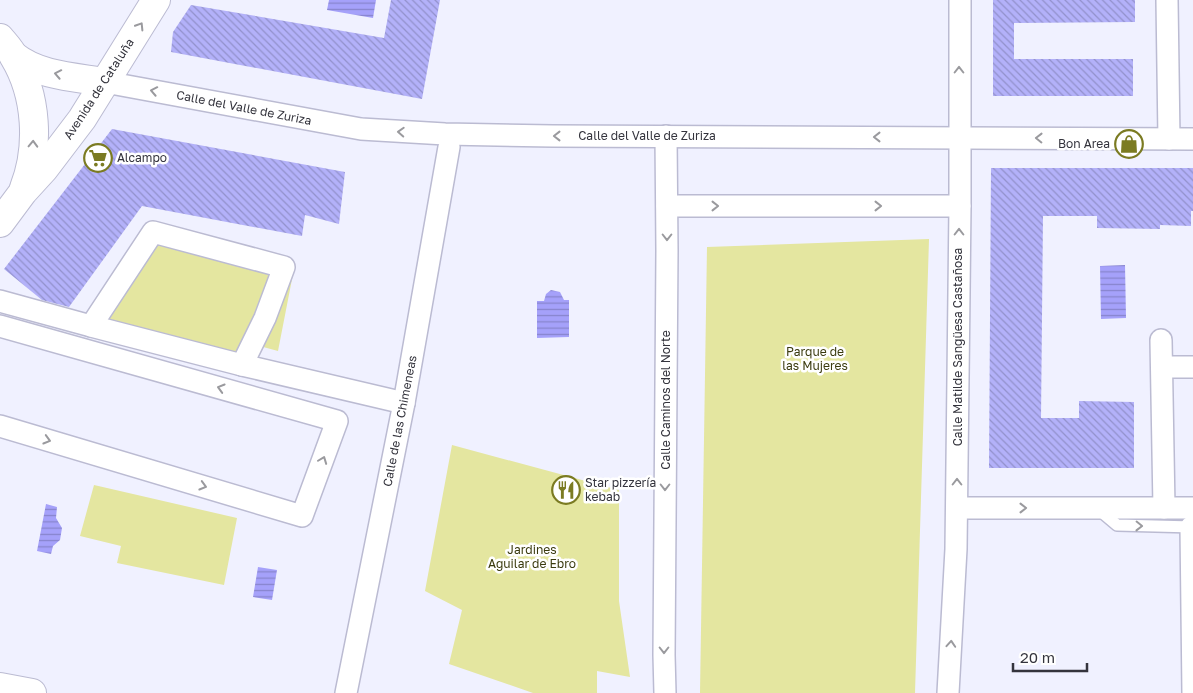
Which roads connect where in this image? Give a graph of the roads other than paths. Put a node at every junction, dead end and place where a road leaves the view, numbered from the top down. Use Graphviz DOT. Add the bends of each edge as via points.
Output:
graph roads {
  1 [pos="156,0"];
  2 [pos="960,0"];
  3 [pos="1167,0"];
  4 [pos="7,47"];
  5 [pos="105,82"];
  6 [pos="666,136"];
  7 [pos="959,137"];
  8 [pos="1169,139"];
  9 [pos="1193,139"];
  10 [pos="449,147"];
  11 [pos="23,192"];
  12 [pos="667,206"];
  13 [pos="960,206"];
  14 [pos="0,222"];
  15 [pos="0,301"];
  16 [pos="91,326"];
  17 [pos="1,328"];
  18 [pos="1161,340"];
  19 [pos="242,365"];
  20 [pos="1162,367"];
  21 [pos="1193,367"];
  22 [pos="404,403"];
  23 [pos="0,426"];
  24 [pos="957,508"];
  25 [pos="1097,508"];
  26 [pos="1164,508"];
  27 [pos="1192,520"];
  28 [pos="0,687"];
  29 [pos="32,693"];
  30 [pos="346,693"];
  31 [pos="666,693"];
  32 [pos="948,693"];
  33 [pos="1193,693"];
  5 -- 1 [label="main road, Avenida de Cataluña, one-way"];
  7 -- 2 [label="street, Calle Matilde Sangüesa Castañosa, one-way"];
  3 -- 8 [label="street"];
  5 -- 4 [label="main road, one-way" via="31,68"];
  11 -- 4 [label="main road, one-way" via="32,159 34,122 27,88"];
  6 -- 5 [label="street, Calle del Valle de Zuriza, one-way" via="445,134 361,129"];
  5 -- 11 [label="main road, Avenida de Cataluña" via="82,119"];
  7 -- 6 [label="street, Calle del Valle de Zuriza, one-way"];
  6 -- 12 [label="street, Calle Caminos del Norte"];
  8 -- 7 [label="street, Calle del Valle de Zuriza, one-way"];
  7 -- 13 [label="street, Calle Matilde Sangüesa Castañosa"];
  8 -- 9 [label="street, Calle del Valle de Zuriza"];
  10 -- 22 [label="street, Calle de las Chimeneas"];
  11 -- 14 [label="main road, Avenida de Cataluña"];
  12 -- 13 [label="street, one-way"];
  12 -- 31 [label="street, Calle Caminos del Norte, one-way"];
  24 -- 13 [label="street, Calle Matilde Sangüesa Castañosa, one-way"];
  15 -- 16 [label="street"];
  16 -- 19 [label="street"];
  16 -- 19 [label="street" via="153,232 284,267 265,318"];
  23 -- 17 [label="street, one-way" via="302,516 337,421"];
  18 -- 20 [label="street"];
  19 -- 22 [label="street"];
  20 -- 21 [label="street"];
  20 -- 26 [label="street"];
  22 -- 30 [label="street, Calle de las Chimeneas"];
  24 -- 25 [label="street, one-way"];
  32 -- 24 [label="street, Calle Matilde Sangüesa Castañosa, one-way"];
  25 -- 26 [label="street"];
  25 -- 27 [label="lane, one-way" via="1117,525"];
  26 -- 27 [label="street"];
  27 -- 33 [label="street"];
  28 -- 29 [label="main road"];
}
